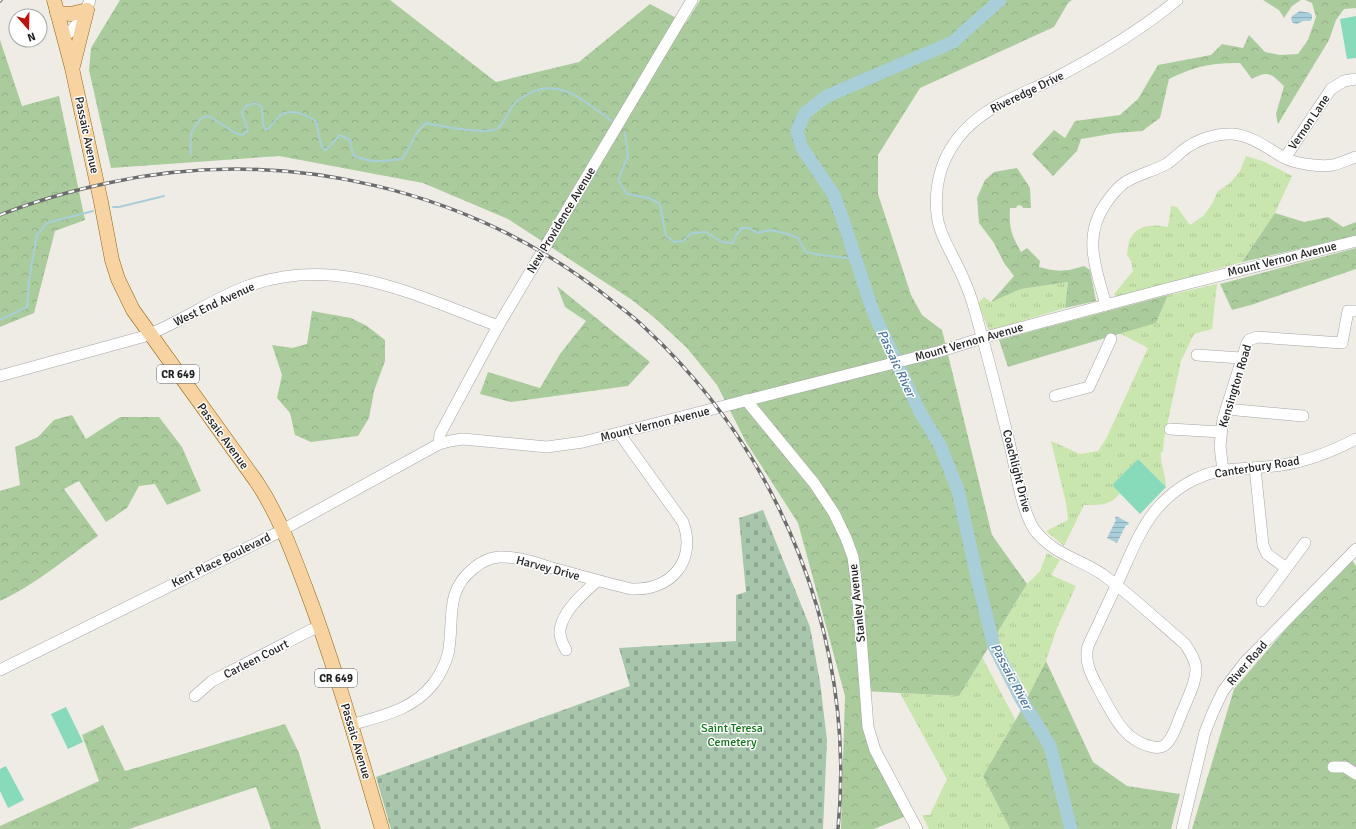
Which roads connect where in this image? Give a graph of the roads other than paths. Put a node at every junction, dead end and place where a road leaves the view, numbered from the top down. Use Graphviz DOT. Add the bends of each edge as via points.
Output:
graph roads {
  1 [pos="692,0"];
  2 [pos="1177,0"];
  3 [pos="88,5"];
  4 [pos="55,6"];
  5 [pos="64,36"];
  6 [pos="72,68"];
  7 [pos="1356,79"];
  8 [pos="1356,157"];
  9 [pos="1285,158"];
  10 [pos="1356,241"];
  11 [pos="1106,305"];
  12 [pos="1356,311"];
  13 [pos="498,326"];
  14 [pos="149,334"];
  15 [pos="982,338"];
  16 [pos="1111,339"];
  17 [pos="1198,355"];
  18 [pos="1241,358"];
  19 [pos="0,376"];
  20 [pos="1055,396"];
  21 [pos="746,400"];
  22 [pos="1226,409"];
  23 [pos="1302,416"];
  24 [pos="1170,428"];
  25 [pos="1221,432"];
  26 [pos="619,433"];
  27 [pos="1356,439"];
  28 [pos="439,444"];
  29 [pos="1255,468"];
  30 [pos="1223,471"];
  31 [pos="283,529"];
  32 [pos="1305,543"];
  33 [pos="1356,549"];
  34 [pos="1286,568"];
  35 [pos="597,581"];
  36 [pos="1116,586"];
  37 [pos="1262,601"];
  38 [pos="320,627"];
  39 [pos="566,650"];
  40 [pos="0,670"];
  41 [pos="195,696"];
  42 [pos="351,725"];
  43 [pos="1333,767"];
  44 [pos="1356,774"];
  45 [pos="382,829"];
  46 [pos="917,829"];
  47 [pos="1182,829"];
  1 -- 13 [label="street, New Providence Avenue"];
  2 -- 15 [label="street, Riveredge Drive" via="1140,28 1085,63 1001,102 981,115 962,133 946,156 938,176 937,219 967,286"];
  3 -- 4 [label="main road" via="71,14"];
  3 -- 5 [label="street" via="76,27"];
  3 -- 6 [label="main road"];
  4 -- 5 [label="main road, Passaic Avenue"];
  5 -- 6 [label="main road, Passaic Avenue / CR 649"];
  6 -- 14 [label="main road, Passaic Avenue / CR 649" via="112,260 124,295"];
  7 -- 9 [label="street, Vernon Lane" via="1344,81 1331,89"];
  8 -- 9 [label="street" via="1334,165 1304,164"];
  9 -- 11 [label="street" via="1247,137 1231,134 1213,136 1194,143 1159,168 1123,183 1103,207 1092,238 1094,258"];
  10 -- 11 [label="street, Mount Vernon Avenue"];
  11 -- 15 [label="street, Mount Vernon Avenue"];
  12 -- 18 [label="street, Kensington Road" via="1348,311 1342,343 1257,337 1246,343"];
  13 -- 14 [label="street, West End Avenue" via="386,284 344,276 313,274 264,280 223,297"];
  13 -- 28 [label="street, New Providence Avenue" via="440,434"];
  14 -- 19 [label="street, West End Avenue"];
  14 -- 31 [label="main road, Passaic Avenue / CR 649" via="256,481"];
  15 -- 21 [label="street, Mount Vernon Avenue" via="942,351"];
  15 -- 36 [label="street, Coachlight Drive" via="1026,512 1032,524 1041,538 1052,548 1099,572"];
  16 -- 20 [label="street" via="1089,387"];
  17 -- 18 [label="street"];
  18 -- 22 [label="street, Kensington Road"];
  21 -- 26 [label="street, Mount Vernon Avenue"];
  21 -- 46 [label="street, Stanley Avenue" via="814,483 834,513 846,538 853,558 856,580 868,727 875,750"];
  22 -- 23 [label="street"];
  22 -- 25 [label="street, Kensington Road"];
  24 -- 25 [label="street"];
  25 -- 30 [label="street, Kensington Road"];
  26 -- 28 [label="street, Mount Vernon Avenue" via="547,447 463,439"];
  26 -- 35 [label="street, Harvey Drive" via="683,522 687,544 679,568 669,579 656,587 631,589"];
  27 -- 29 [label="street, Canterbury Road" via="1298,462"];
  28 -- 31 [label="street, Kent Place Boulevard"];
  29 -- 30 [label="street, Canterbury Road"];
  29 -- 34 [label="street" via="1263,545 1267,554"];
  30 -- 36 [label="street, Canterbury Road" via="1184,485 1160,505 1148,522"];
  31 -- 38 [label="main road, Passaic Avenue / CR 649"];
  31 -- 40 [label="street, Kent Place Boulevard"];
  32 -- 34 [label="street"];
  33 -- 47 [label="street, River Road" via="1245,662 1223,691 1205,732"];
  34 -- 37 [label="street"];
  35 -- 39 [label="street" via="579,598 564,618 560,634"];
  35 -- 42 [label="street, Harvey Drive" via="509,557 493,558 481,563 467,574 456,590 451,608 448,655 434,683 406,707"];
  36 -- 36 [label="street, Canterbury Road" via="1088,646 1087,661 1122,731 1148,746 1163,746 1171,738 1194,683 1195,666 1185,644"];
  38 -- 41 [label="street, Carleen Court" via="212,681"];
  38 -- 42 [label="main road, Passaic Avenue / CR 649"];
  42 -- 45 [label="main road, Passaic Avenue / CR 649"];
  43 -- 44 [label="street" via="1345,767"];
}
